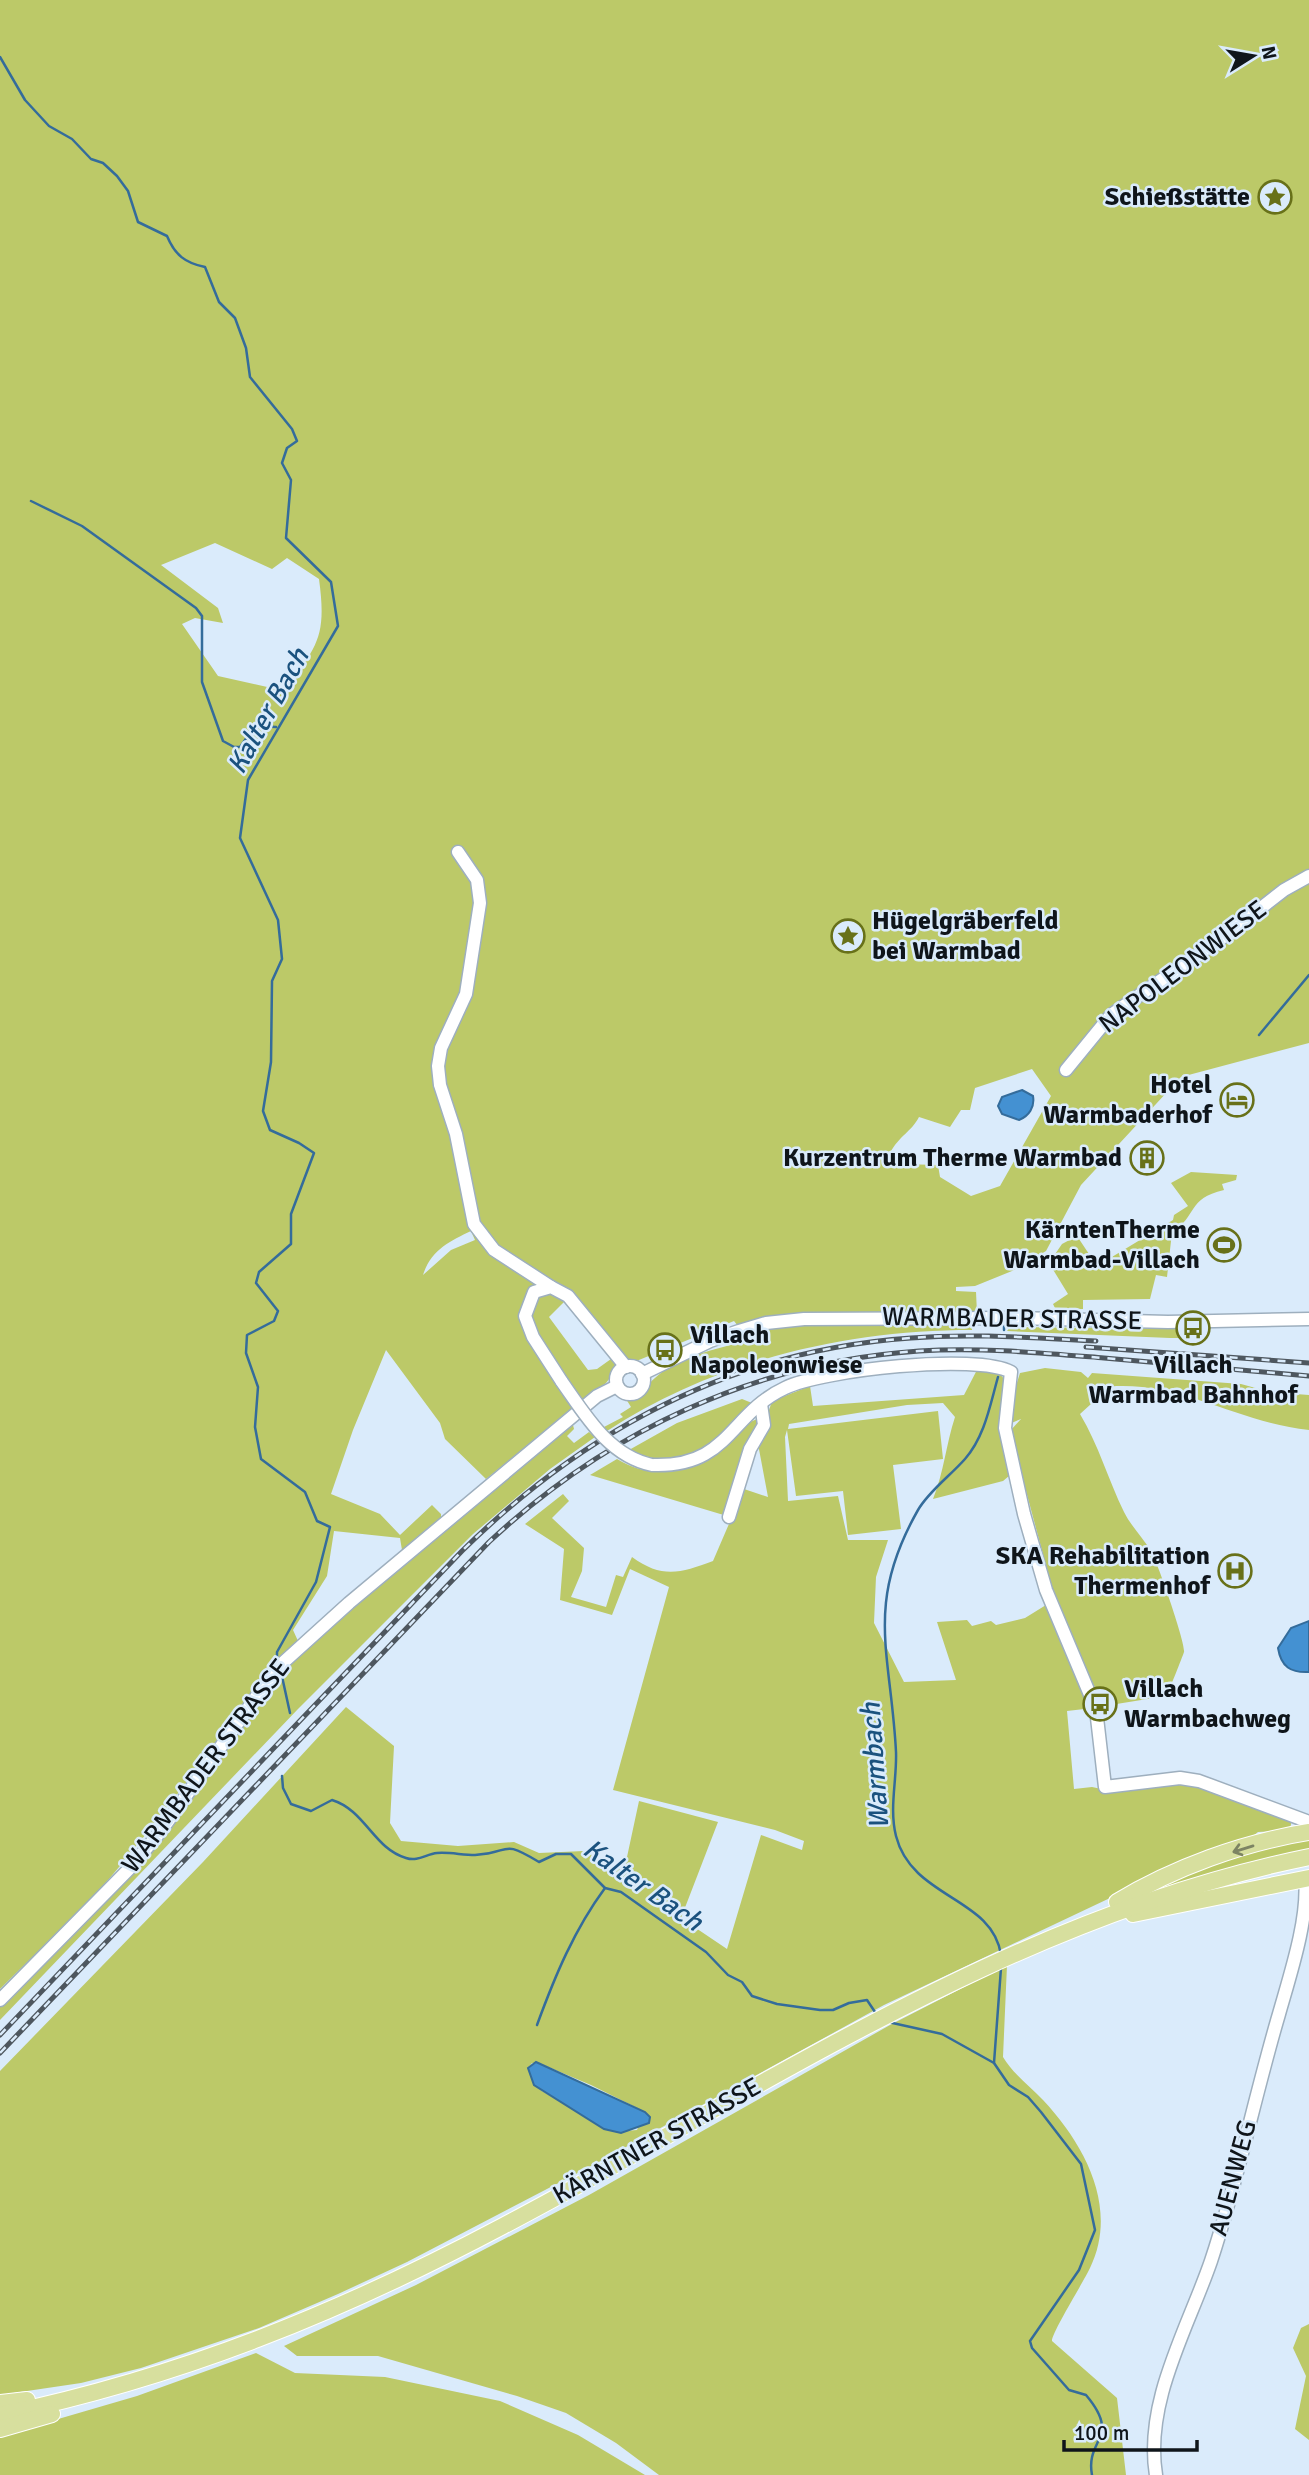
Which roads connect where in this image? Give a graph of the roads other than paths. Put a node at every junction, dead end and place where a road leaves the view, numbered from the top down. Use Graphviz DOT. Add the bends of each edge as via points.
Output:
graph roads {
  1 [pos="458,852"];
  2 [pos="1309,876"];
  3 [pos="1066,1070"];
  4 [pos="551,1287"];
  5 [pos="1309,1319"];
  6 [pos="626,1367"];
  7 [pos="642,1374"];
  8 [pos="617,1385"];
  9 [pos="761,1404"];
  10 [pos="729,1517"];
  11 [pos="1309,1822"];
  12 [pos="1309,1832"];
  13 [pos="1306,1857"];
  14 [pos="1307,1878"];
  15 [pos="1086,1922"];
  16 [pos="0,2000"];
  17 [pos="85,2397"];
  18 [pos="67,2401"];
  19 [pos="0,2403"];
  20 [pos="0,2415"];
  21 [pos="0,2429"];
  22 [pos="1156,2475"];
  1 -- 4 [label="street" via="477,880 480,902 466,993 441,1048 440,1084 456,1134 474,1224 494,1250"];
  2 -- 3 [label="street, NAPOLEONWIESE" via="1111,1015"];
  4 -- 6 [label="street" via="568,1296"];
  4 -- 9 [label="street, bridge" via="534,1292 525,1316 533,1338 597,1430 634,1461 674,1466 713,1451"];
  5 -- 7 [label="street, WARMBADER STRASSE" via="804,1319 766,1323 719,1337"];
  6 -- 7 [label="street"];
  6 -- 8 [label="street" via="617,1377"];
  7 -- 8 [label="street, WARMBADER STRASSE" via="642,1387 636,1392 623,1392"];
  8 -- 16 [label="street, WARMBADER STRASSE" via="597,1396 488,1486 276,1669 131,1867"];
  9 -- 10 [label="street" via="764,1425 750,1449"];
  9 -- 11 [label="street" via="786,1387 827,1376 906,1366 993,1364 1012,1372 1006,1428 1024,1514 1046,1590 1096,1709 1105,1787 1180,1778 1199,1781"];
  12 -- 15 [label="main road, one-way" via="1198,1864 1128,1896"];
  13 -- 15 [label="main road, KÄRNTNER STRASSE" via="1166,1894"];
  14 -- 15 [label="main road"];
  14 -- 22 [label="street, AUENWEG" via="1309,1898 1289,1978 1211,2260 1158,2409 1153,2442"];
  15 -- 17 [label="main road, KÄRNTNER STRASSE" via="891,2011 579,2185 406,2275 260,2339 172,2372"];
  17 -- 18 [label="main road, KÄRNTNER STRASSE"];
  17 -- 21 [label="main road" via="60,2412"];
  18 -- 19 [label="main road" via="50,2397"];
  18 -- 20 [label="main road, KÄRNTNER STRASSE"];
}
